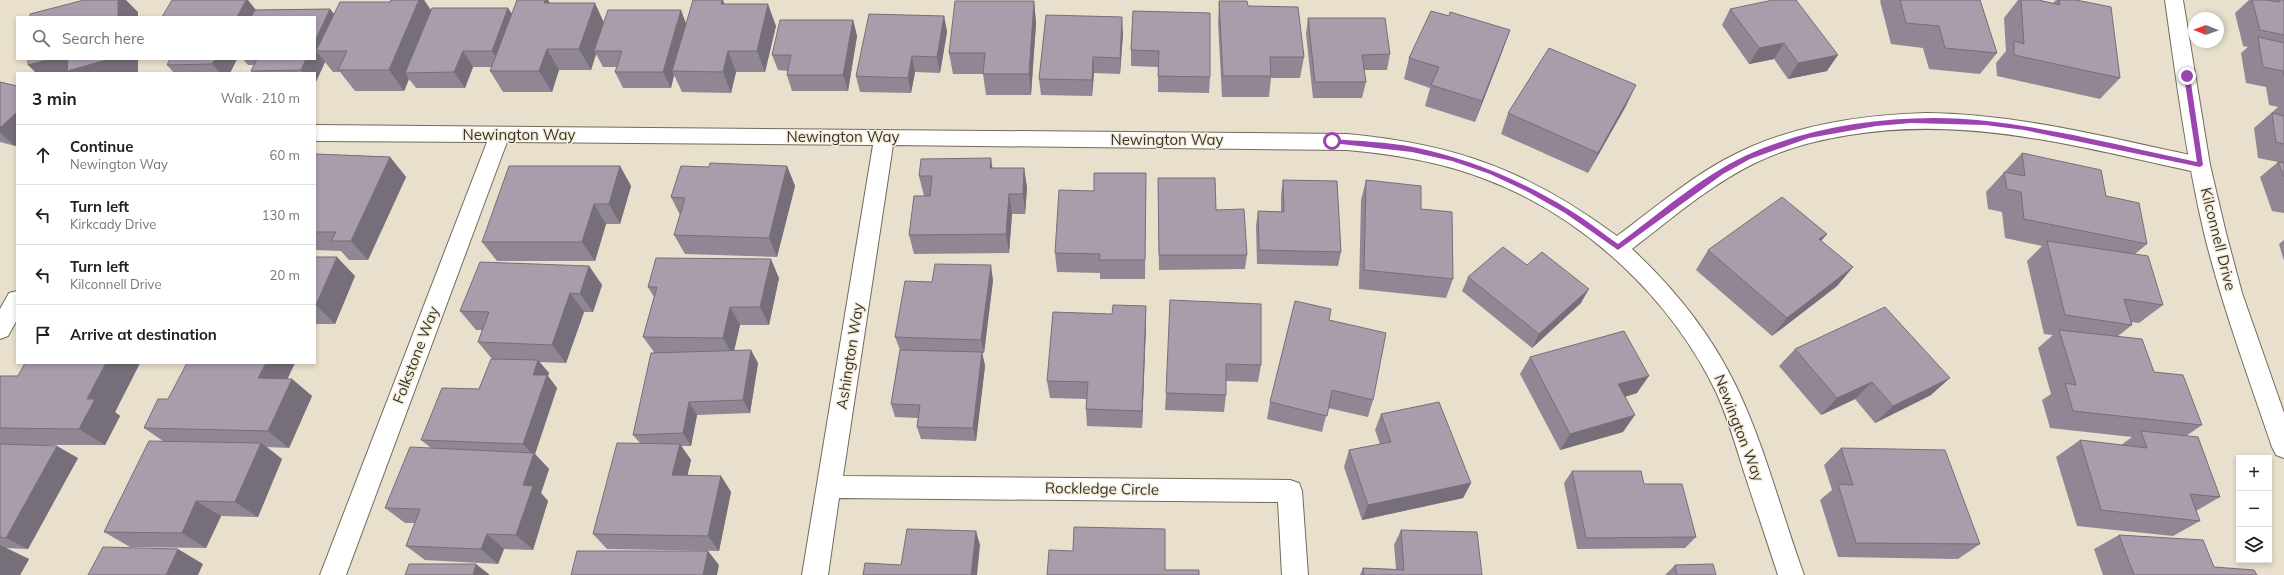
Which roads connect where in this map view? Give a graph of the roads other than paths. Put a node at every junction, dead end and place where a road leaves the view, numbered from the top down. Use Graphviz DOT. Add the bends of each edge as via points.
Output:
graph roads {
  1 [pos="2174,0"];
  2 [pos="316,133"];
  3 [pos="500,134"];
  4 [pos="884,138"];
  5 [pos="2200,165"];
  6 [pos="1618,248"];
  7 [pos="16,302"];
  8 [pos="0,329"];
  9 [pos="2284,447"];
  10 [pos="829,487"];
  11 [pos="333,575"];
  12 [pos="815,575"];
  13 [pos="1295,575"];
  14 [pos="1791,575"];
  1 -- 5 [label="street, Kilconnell Drive"];
  2 -- 3 [label="street, Newington Way"];
  3 -- 4 [label="street, Newington Way"];
  3 -- 11 [label="street, Folkstone Way"];
  4 -- 6 [label="street, Newington Way" via="1332,141 1412,149 1452,159 1530,190 1567,211"];
  4 -- 10 [label="street, Ashington Way"];
  5 -- 6 [label="street" via="2024,128 1985,123 1876,123 1809,136 1748,158 1720,173"];
  5 -- 9 [label="street, Kilconnell Drive" via="2231,293"];
  6 -- 14 [label="street, Newington Way" via="1649,277 1677,309 1703,346 1724,384 1741,425"];
  7 -- 8 [label="street"];
  10 -- 12 [label="street, Ashington Way"];
  10 -- 13 [label="street, Rockledge Circle" via="1290,491"];
}
